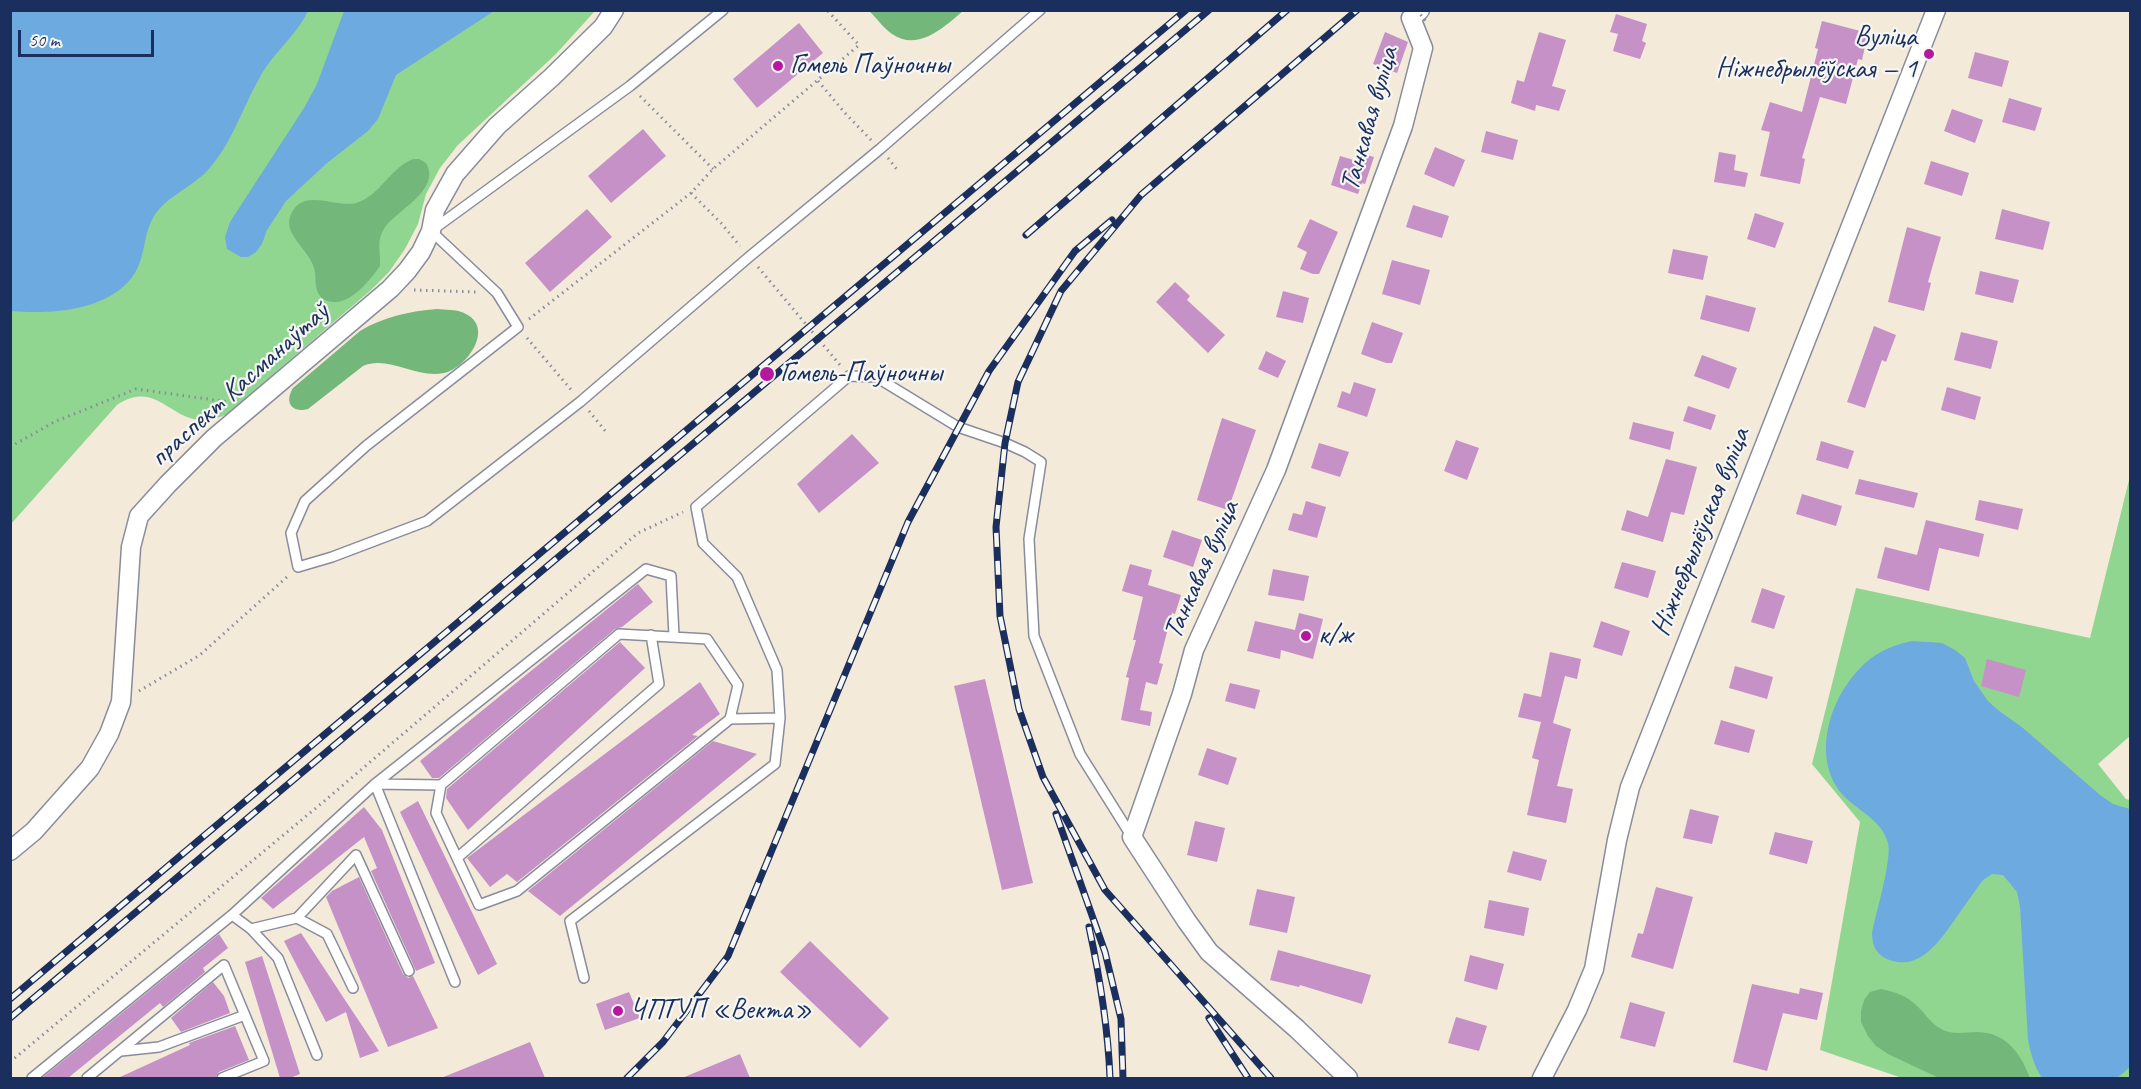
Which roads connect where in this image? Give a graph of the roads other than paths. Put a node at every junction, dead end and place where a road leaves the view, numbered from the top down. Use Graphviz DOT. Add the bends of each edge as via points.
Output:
graph roads {
  1 [pos="614,10"];
  2 [pos="723,10"];
  3 [pos="1040,10"];
  4 [pos="1936,10"];
  5 [pos="1419,16"];
  6 [pos="431,231"];
  7 [pos="651,635"];
  8 [pos="674,636"];
  9 [pos="780,718"];
  10 [pos="730,719"];
  11 [pos="375,784"];
  12 [pos="441,785"];
  13 [pos="1132,837"];
  14 [pos="10,851"];
  15 [pos="457,858"];
  16 [pos="232,915"];
  17 [pos="297,918"];
  18 [pos="250,929"];
  19 [pos="410,971"];
  20 [pos="584,978"];
  21 [pos="455,982"];
  22 [pos="353,988"];
  23 [pos="245,1015"];
  24 [pos="121,1051"];
  25 [pos="317,1055"];
  26 [pos="32,1078"];
  27 [pos="87,1078"];
  28 [pos="222,1078"];
  29 [pos="1348,1078"];
  30 [pos="1542,1078"];
  1 -- 6 [label="street, праспект Касманаўтаў" via="603,27 497,126 455,174 435,210"];
  2 -- 6 [label="lane" via="630,86"];
  3 -- 6 [label="lane" via="580,402 427,521 298,567 291,533 305,501 366,446 518,327 496,293"];
  4 -- 30 [label="street, Ніжнебрылёўская вуліца" via="1630,787 1594,969"];
  5 -- 13 [label="street, Танкавая вуліца" via="1423,48 1403,126 1276,470 1194,650"];
  6 -- 14 [label="street, праспект Касманаўтаў" via="421,252 390,289 214,438 139,516 130,557 121,702 109,734 90,768 34,831"];
  7 -- 8 [label="lane"];
  7 -- 12 [label="lane" via="619,634"];
  7 -- 15 [label="lane" via="659,684"];
  8 -- 10 [label="lane" via="707,639 738,685"];
  8 -- 11 [label="lane" via="671,576 646,569"];
  9 -- 10 [label="lane"];
  9 -- 13 [label="lane" via="777,670 737,577 703,543 696,507 849,376 876,377 958,427 1005,443 1041,462 1029,539 1034,636 1080,754"];
  9 -- 20 [label="lane" via="775,764 570,921"];
  10 -- 15 [label="lane" via="517,891 479,905"];
  11 -- 12 [label="lane"];
  11 -- 16 [label="lane"];
  11 -- 21 [label="lane"];
  12 -- 15 [label="lane" via="436,813"];
  13 -- 29 [label="street" via="1209,952"];
  16 -- 18 [label="lane"];
  16 -- 26 [label="lane"];
  17 -- 18 [label="lane"];
  17 -- 19 [label="lane" via="357,855"];
  17 -- 22 [label="lane" via="327,934"];
  18 -- 25 [label="lane" via="278,958"];
  23 -- 24 [label="lane" via="159,1047"];
  23 -- 24 [label="lane" via="224,965"];
  23 -- 28 [label="lane" via="264,1061"];
  24 -- 27 [label="lane"];
}
